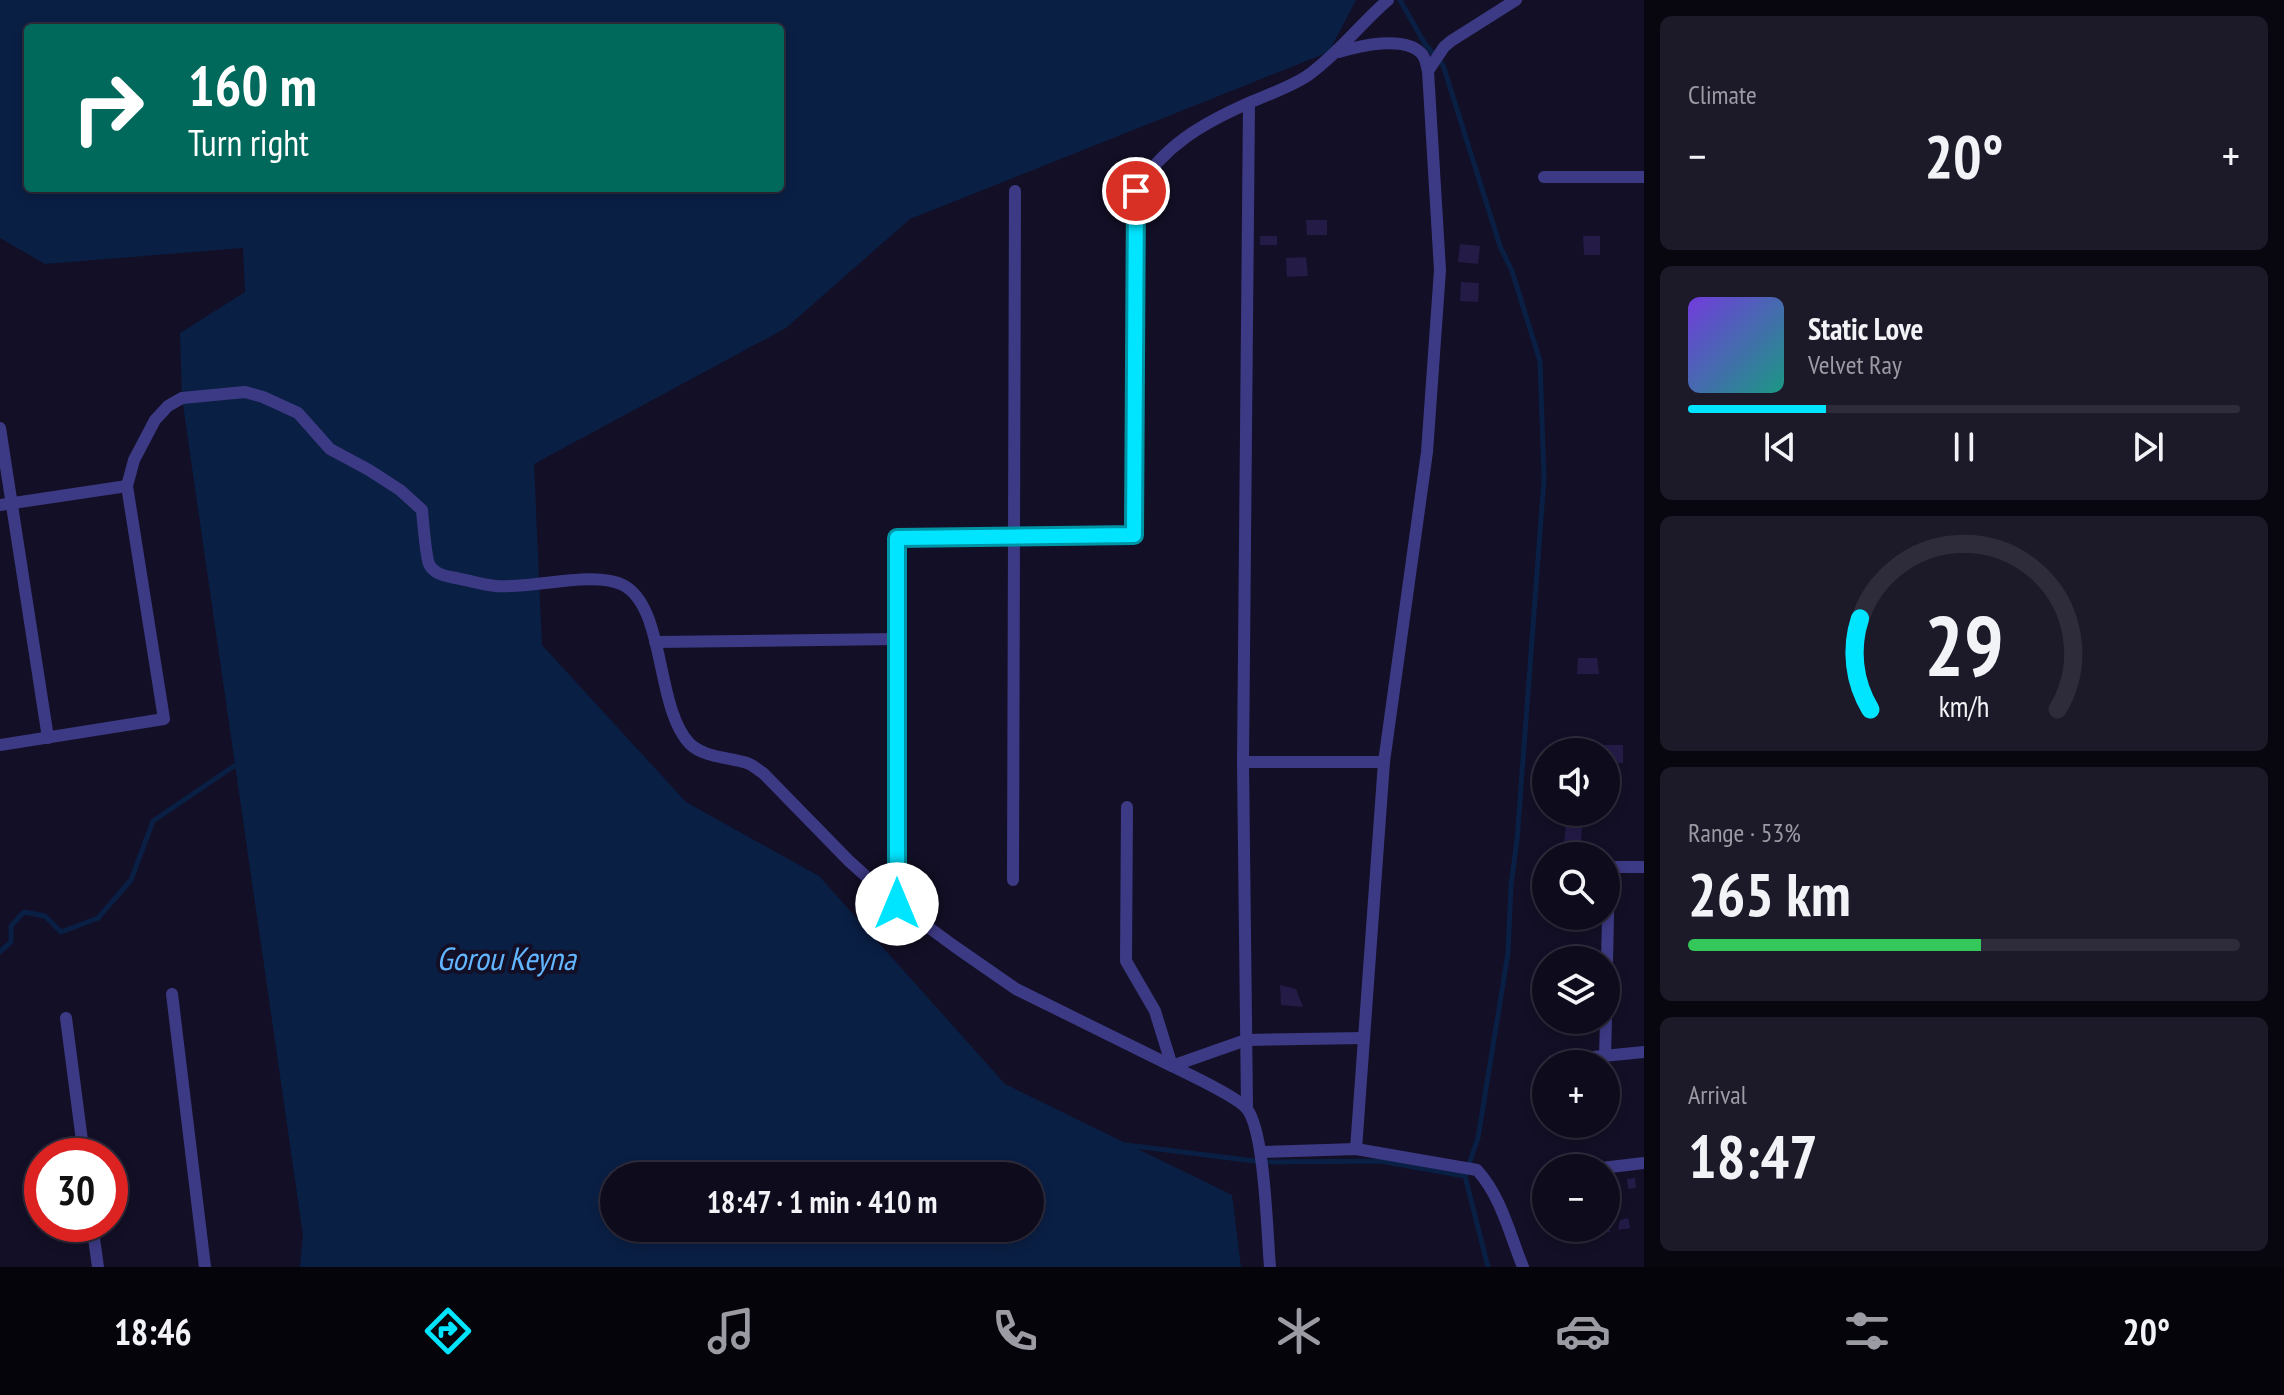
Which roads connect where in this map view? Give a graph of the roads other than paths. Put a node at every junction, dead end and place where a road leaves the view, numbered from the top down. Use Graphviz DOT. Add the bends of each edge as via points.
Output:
graph roads {
  1 [pos="1388,0"];
  2 [pos="1516,0"];
  3 [pos="1335,53"];
  4 [pos="1428,71"];
  5 [pos="1249,103"];
  6 [pos="1544,177"];
  7 [pos="1644,177"];
  8 [pos="1015,191"];
  9 [pos="0,428"];
  10 [pos="127,486"];
  11 [pos="6,504"];
  12 [pos="1015,536"];
  13 [pos="897,639"];
  14 [pos="655,642"];
  15 [pos="48,738"];
  16 [pos="0,745"];
  17 [pos="1243,762"];
  18 [pos="1384,762"];
  19 [pos="1127,807"];
  20 [pos="1644,867"];
  21 [pos="1013,880"];
  22 [pos="897,904"];
  23 [pos="1607,946"];
  24 [pos="172,994"];
  25 [pos="66,1018"];
  26 [pos="1364,1038"];
  27 [pos="1246,1040"];
  28 [pos="1644,1052"];
  29 [pos="1620,1054"];
  30 [pos="1172,1066"];
  31 [pos="1247,1107"];
  32 [pos="82,1138"];
  33 [pos="1356,1149"];
  34 [pos="1261,1152"];
  35 [pos="1644,1163"];
  36 [pos="1620,1166"];
  37 [pos="95,1242"];
  38 [pos="98,1267"];
  39 [pos="205,1267"];
  40 [pos="1270,1267"];
  41 [pos="1523,1267"];
  1 -- 3 [label="street"];
  2 -- 4 [label="street" via="1451,41"];
  3 -- 4 [label="street" via="1397,43 1420,52"];
  3 -- 5 [label="street" via="1305,77"];
  4 -- 18 [label="street" via="1440,270 1427,452"];
  5 -- 12 [label="street" via="1185,138 1162,156 1136,191 1134,535"];
  5 -- 17 [label="street"];
  6 -- 7 [label="street"];
  8 -- 12 [label="street"];
  9 -- 11 [label="street"];
  10 -- 11 [label="street"];
  10 -- 14 [label="street" via="134,460 168,406 182,398 245,392 263,397 298,413 330,449 400,490 422,510 428,563 437,574 497,586 591,579 623,585 643,607"];
  10 -- 15 [label="street" via="164,719"];
  11 -- 15 [label="street"];
  12 -- 13 [label="street" via="897,538"];
  12 -- 21 [label="street"];
  13 -- 14 [label="street"];
  13 -- 22 [label="street"];
  14 -- 22 [label="street" via="670,705 688,741 763,773"];
  15 -- 16 [label="street"];
  17 -- 18 [label="street"];
  17 -- 27 [label="street"];
  18 -- 26 [label="street"];
  19 -- 30 [label="street" via="1126,961 1155,1011"];
  20 -- 23 [label="street" via="1609,867"];
  22 -- 30 [label="street" via="1016,989"];
  24 -- 39 [label="street"];
  25 -- 32 [label="street"];
  26 -- 27 [label="street"];
  26 -- 33 [label="street"];
  27 -- 30 [label="street"];
  27 -- 31 [label="street"];
  28 -- 29 [label="street"];
  30 -- 31 [label="street"];
  31 -- 34 [label="street"];
  33 -- 34 [label="street"];
  33 -- 41 [label="street" via="1477,1170 1513,1235"];
  34 -- 40 [label="street"];
  35 -- 36 [label="street"];
  37 -- 38 [label="street"];
}
